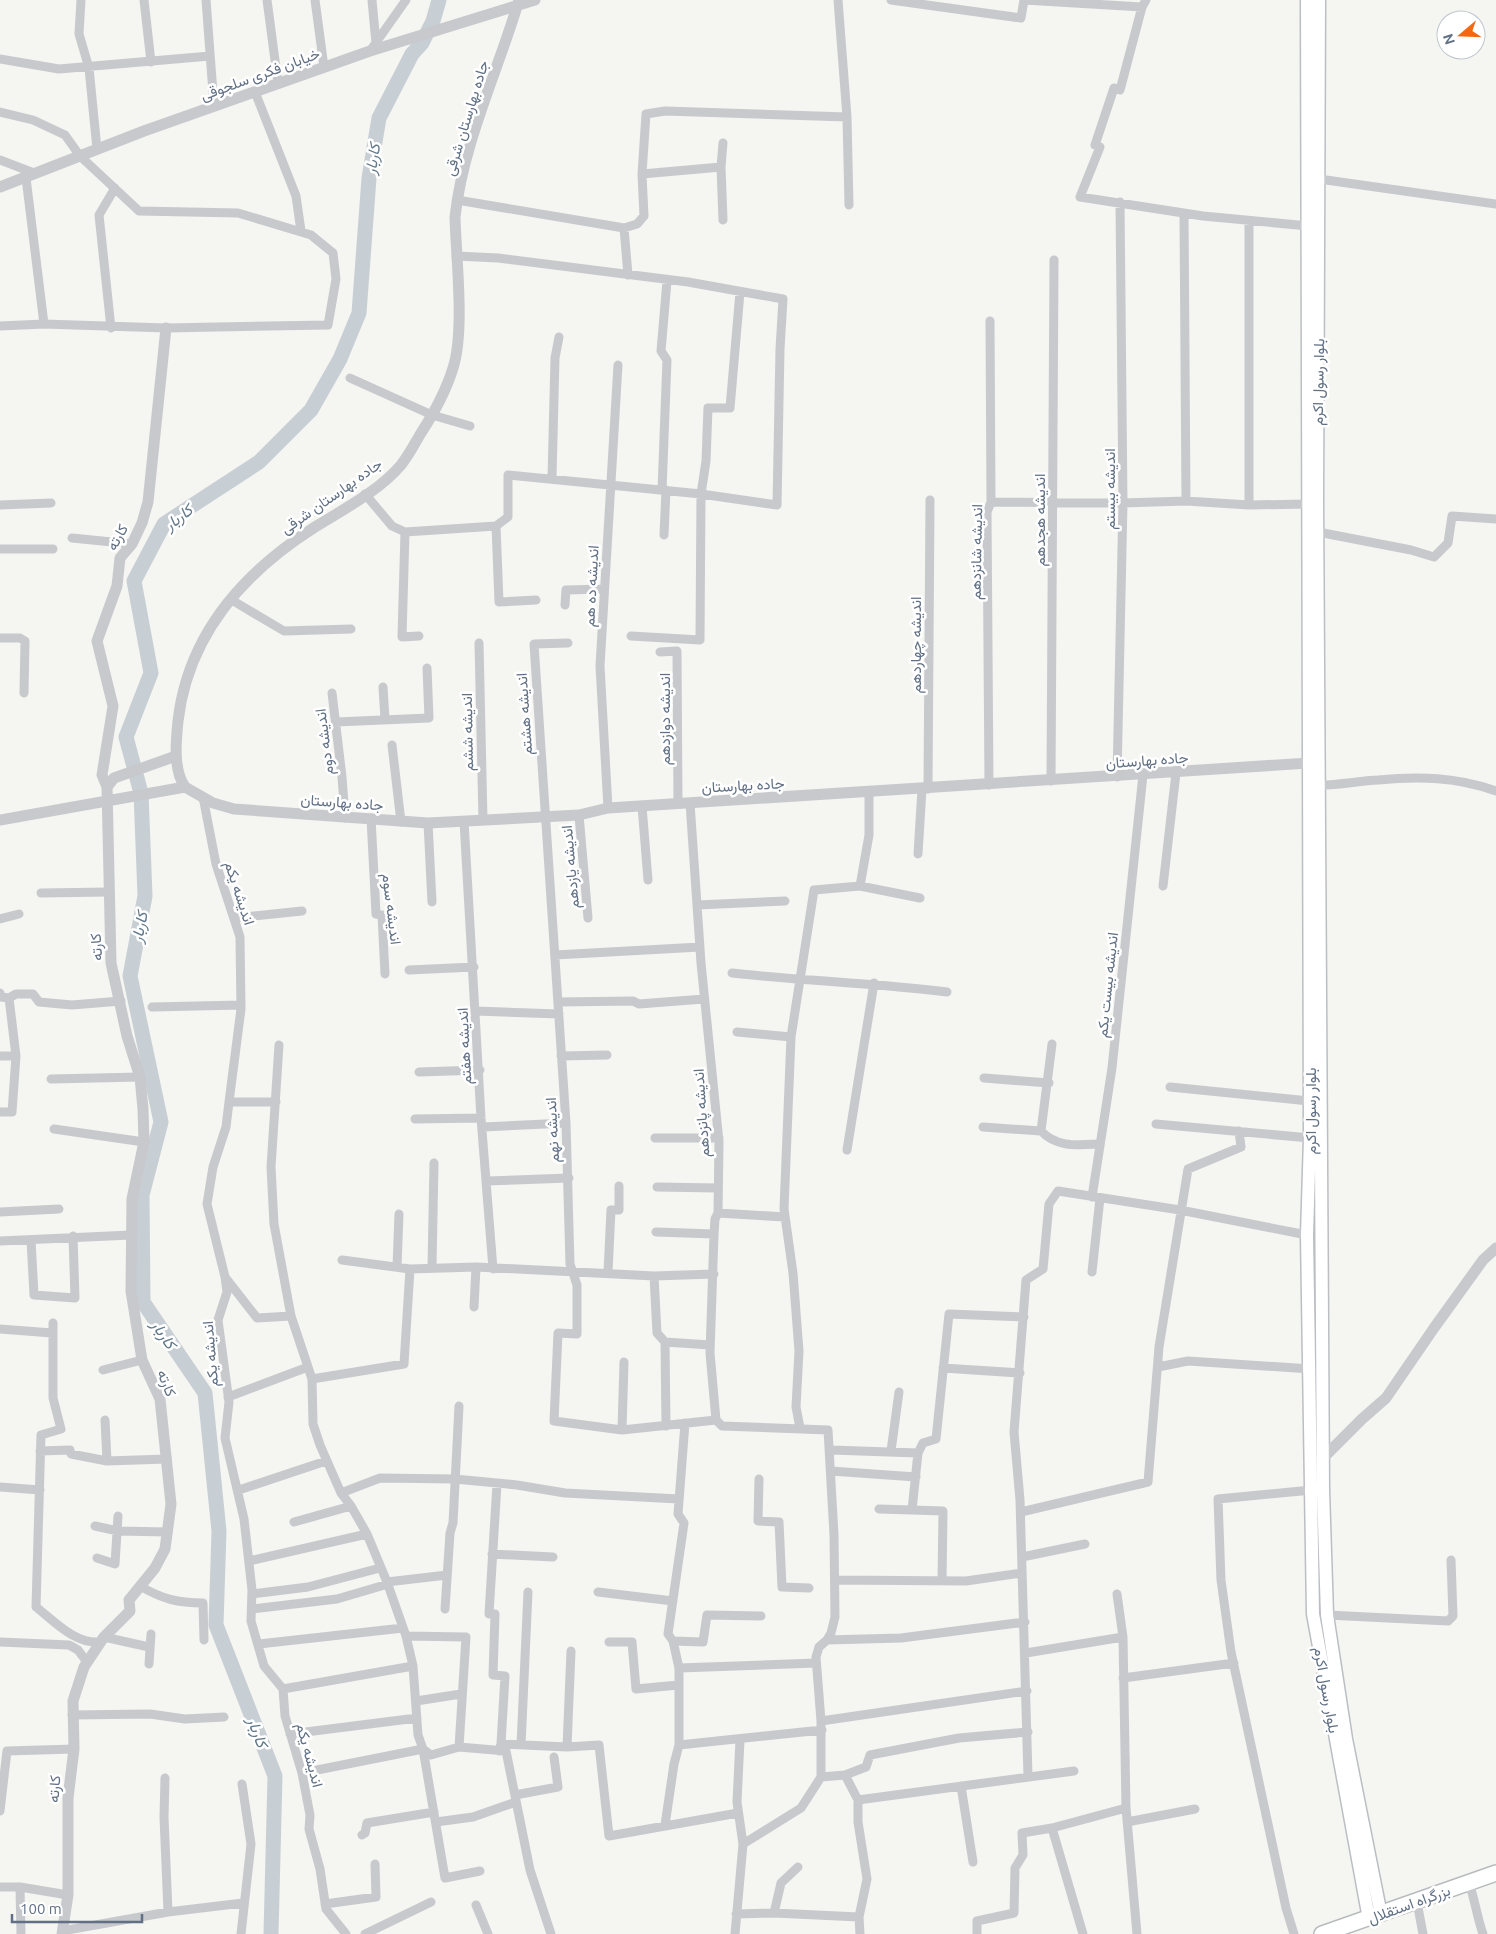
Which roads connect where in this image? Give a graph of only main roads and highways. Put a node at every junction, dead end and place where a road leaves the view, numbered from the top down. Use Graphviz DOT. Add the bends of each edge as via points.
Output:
graph roads {
  1 [pos="1307,0"];
  2 [pos="1319,0"];
  3 [pos="1314,764"];
  4 [pos="1316,1459"];
  5 [pos="1496,1873"];
  6 [pos="1375,1917"];
  7 [pos="1322,1934"];
  1 -- 3 [label="main road, بلوار رسول اکرم" via="1307,504"];
  2 -- 3 [label="main road, بلوار رسول اکرم"];
  3 -- 4 [label="main road, بلوار رسول اکرم" via="1308,1235"];
  3 -- 4 [label="main road, بلوار رسول اکرم" via="1320,785"];
  4 -- 6 [label="main road, بلوار رسول اکرم" via="1327,1616"];
  4 -- 6 [label="main road, بلوار رسول اکرم" via="1312,1490 1313,1614"];
  5 -- 6 [label="highway, بزرگراه استقلال"];
  6 -- 7 [label="highway, بزرگراه استقلال"];
}
